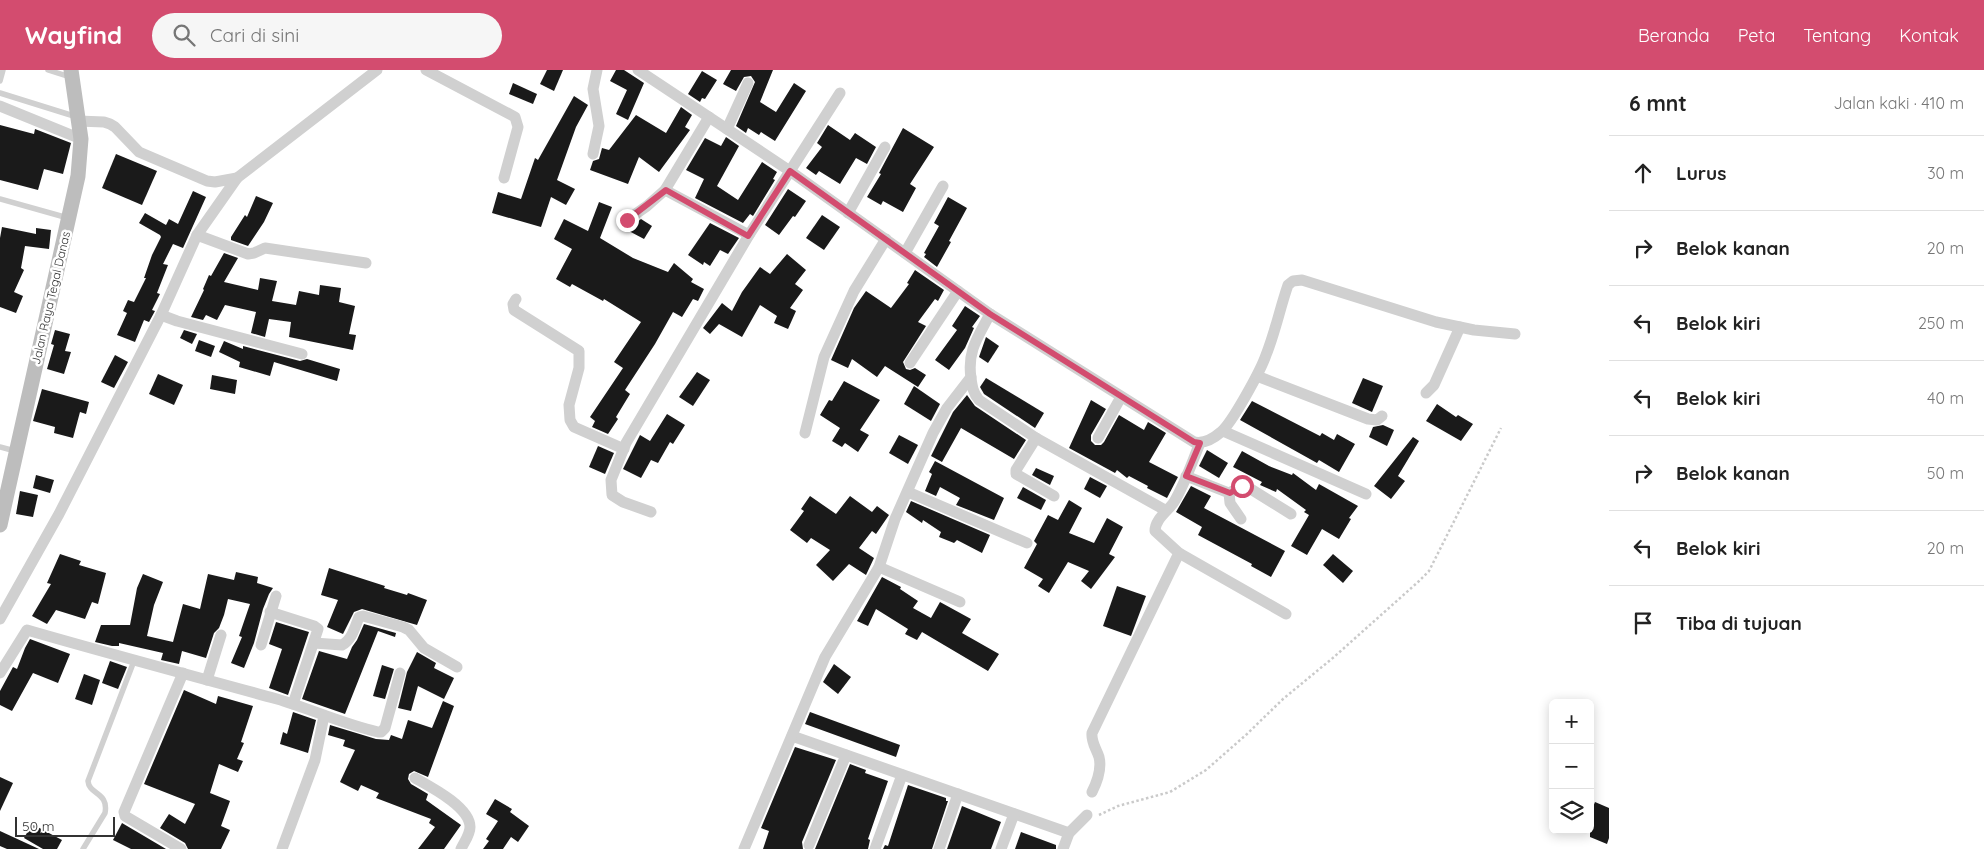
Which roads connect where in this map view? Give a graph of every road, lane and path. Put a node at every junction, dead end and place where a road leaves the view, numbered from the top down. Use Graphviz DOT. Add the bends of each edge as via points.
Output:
graph roads {
  1 [pos="3,70"];
  2 [pos="48,70"];
  3 [pos="377,70"];
  4 [pos="426,70"];
  5 [pos="597,70"];
  6 [pos="638,70"];
  7 [pos="72,74"];
  8 [pos="0,80"];
  9 [pos="748,83"];
  10 [pos="0,93"];
  11 [pos="840,94"];
  12 [pos="0,106"];
  13 [pos="709,116"];
  14 [pos="78,119"];
  15 [pos="727,129"];
  16 [pos="81,138"];
  17 [pos="885,147"];
  18 [pos="593,154"];
  19 [pos="790,171"];
  20 [pos="237,178"];
  21 [pos="504,178"];
  22 [pos="943,186"];
  23 [pos="666,190"];
  24 [pos="0,200"];
  25 [pos="848,213"];
  26 [pos="69,218"];
  27 [pos="627,220"];
  28 [pos="748,236"];
  29 [pos="202,237"];
  30 [pos="886,239"];
  31 [pos="905,253"];
  32 [pos="366,263"];
  33 [pos="958,291"];
  34 [pos="516,299"];
  35 [pos="990,314"];
  36 [pos="168,318"];
  37 [pos="1460,327"];
  38 [pos="1516,334"];
  39 [pos="302,354"];
  40 [pos="910,363"];
  41 [pos="1257,376"];
  42 [pos="971,377"];
  43 [pos="1426,393"];
  44 [pos="1121,397"];
  45 [pos="1382,416"];
  46 [pos="1501,428"];
  47 [pos="1223,431"];
  48 [pos="805,433"];
  49 [pos="1036,438"];
  50 [pos="1098,438"];
  51 [pos="1200,443"];
  52 [pos="0,447"];
  53 [pos="624,449"];
  54 [pos="16,451"];
  55 [pos="1186,476"];
  56 [pos="908,492"];
  57 [pos="1230,493"];
  58 [pos="1366,494"];
  59 [pos="1054,496"];
  60 [pos="1165,510"];
  61 [pos="651,512"];
  62 [pos="1292,514"];
  63 [pos="1241,519"];
  64 [pos="0,525"];
  65 [pos="1027,543"];
  66 [pos="1179,553"];
  67 [pos="879,567"];
  68 [pos="276,596"];
  69 [pos="960,602"];
  70 [pos="270,612"];
  71 [pos="1286,614"];
  72 [pos="0,619"];
  73 [pos="220,634"];
  74 [pos="314,643"];
  75 [pos="261,645"];
  76 [pos="134,661"];
  77 [pos="457,667"];
  78 [pos="0,673"];
  79 [pos="183,673"];
  80 [pos="400,673"];
  81 [pos="206,680"];
  82 [pos="293,704"];
  83 [pos="324,716"];
  84 [pos="792,736"];
  85 [pos="846,755"];
  86 [pos="902,774"];
  87 [pos="415,778"];
  88 [pos="1092,792"];
  89 [pos="958,794"];
  90 [pos="1014,814"];
  91 [pos="1086,815"];
  92 [pos="1069,833"];
  93 [pos="809,845"];
  94 [pos="83,849"];
  95 [pos="181,849"];
  96 [pos="282,849"];
  97 [pos="461,849"];
  98 [pos="744,849"];
  99 [pos="875,849"];
  100 [pos="939,849"];
  101 [pos="1001,849"];
  102 [pos="1063,849"];
  1 -- 8 [label="lane"];
  2 -- 7 [label="lane"];
  3 -- 20 [label="street"];
  4 -- 21 [label="street" via="515,116 518,127"];
  5 -- 18 [label="street" via="593,89 599,126"];
  6 -- 13 [label="street"];
  7 -- 14 [label="street, Jalan Raya Tegal Danas"];
  9 -- 15 [label="street"];
  10 -- 14 [label="lane"];
  11 -- 19 [label="street"];
  12 -- 16 [label="street"];
  13 -- 15 [label="street"];
  13 -- 23 [label="street"];
  14 -- 16 [label="street, Jalan Raya Tegal Danas"];
  14 -- 20 [label="street" via="110,124 142,154 207,181"];
  15 -- 19 [label="street"];
  16 -- 26 [label="street, Jalan Raya Tegal Danas" via="78,176"];
  17 -- 25 [label="street"];
  19 -- 25 [label="street"];
  19 -- 28 [label="street"];
  20 -- 29 [label="street"];
  22 -- 31 [label="street"];
  23 -- 27 [label="street"];
  23 -- 28 [label="street"];
  24 -- 26 [label="lane"];
  25 -- 30 [label="street"];
  26 -- 54 [label="street, Jalan Raya Tegal Danas"];
  28 -- 53 [label="street"];
  29 -- 32 [label="street" via="248,254 265,248"];
  29 -- 36 [label="street"];
  30 -- 31 [label="street"];
  30 -- 48 [label="street" via="854,290 824,357"];
  31 -- 33 [label="street"];
  33 -- 35 [label="street"];
  33 -- 40 [label="street"];
  34 -- 53 [label="street" via="514,310 579,351 579,368 568,414 574,427"];
  35 -- 42 [label="street" via="970,355"];
  35 -- 44 [label="street"];
  36 -- 39 [label="street"];
  36 -- 72 [label="street"];
  37 -- 38 [label="street"];
  37 -- 41 [label="street" via="1412,316 1297,280 1288,285"];
  37 -- 43 [label="street" via="1434,385"];
  41 -- 45 [label="street" via="1368,419 1377,420"];
  41 -- 47 [label="street"];
  42 -- 49 [label="street" via="979,400"];
  42 -- 56 [label="street" via="947,408"];
  44 -- 50 [label="street"];
  44 -- 51 [label="street"];
  46 -- 91 [label="path" via="1429,571 1418,582 1206,770 1170,792 1118,806 1096,816"];
  47 -- 51 [label="street"];
  47 -- 58 [label="street"];
  49 -- 59 [label="street" via="1016,474"];
  49 -- 60 [label="street"];
  51 -- 55 [label="street"];
  52 -- 54 [label="lane"];
  53 -- 61 [label="street" via="611,480 612,495"];
  54 -- 64 [label="street, Jalan Raya Tegal Danas"];
  55 -- 57 [label="street"];
  55 -- 60 [label="street" via="1175,500"];
  56 -- 65 [label="street"];
  56 -- 67 [label="street"];
  57 -- 62 [label="street" via="1246,486"];
  57 -- 63 [label="street" via="1230,503"];
  60 -- 66 [label="street" via="1155,531"];
  66 -- 71 [label="street"];
  66 -- 88 [label="street" via="1092,733 1091,740 1100,764"];
  67 -- 69 [label="street"];
  67 -- 84 [label="street" via="825,657"];
  68 -- 70 [label="street"];
  70 -- 74 [label="street" via="316,626"];
  70 -- 75 [label="street"];
  73 -- 81 [label="street"];
  74 -- 77 [label="street" via="346,643 359,617 363,616 409,630 424,648"];
  74 -- 82 [label="street"];
  76 -- 78 [label="street" via="27,630"];
  76 -- 79 [label="street"];
  76 -- 94 [label="lane" via="88,781 90,787 103,797 106,808"];
  79 -- 81 [label="street"];
  79 -- 95 [label="street" via="124,812 147,830"];
  80 -- 83 [label="street" via="382,732"];
  81 -- 82 [label="street"];
  82 -- 83 [label="street"];
  83 -- 96 [label="street" via="315,760"];
  84 -- 85 [label="street"];
  84 -- 98 [label="street"];
  85 -- 86 [label="street"];
  85 -- 93 [label="street"];
  86 -- 89 [label="street"];
  86 -- 99 [label="street"];
  87 -- 97 [label="street" via="450,799 467,818 470,829"];
  89 -- 90 [label="street"];
  89 -- 100 [label="street"];
  90 -- 92 [label="street"];
  90 -- 101 [label="street"];
  91 -- 92 [label="street"];
  92 -- 102 [label="street"];
}
